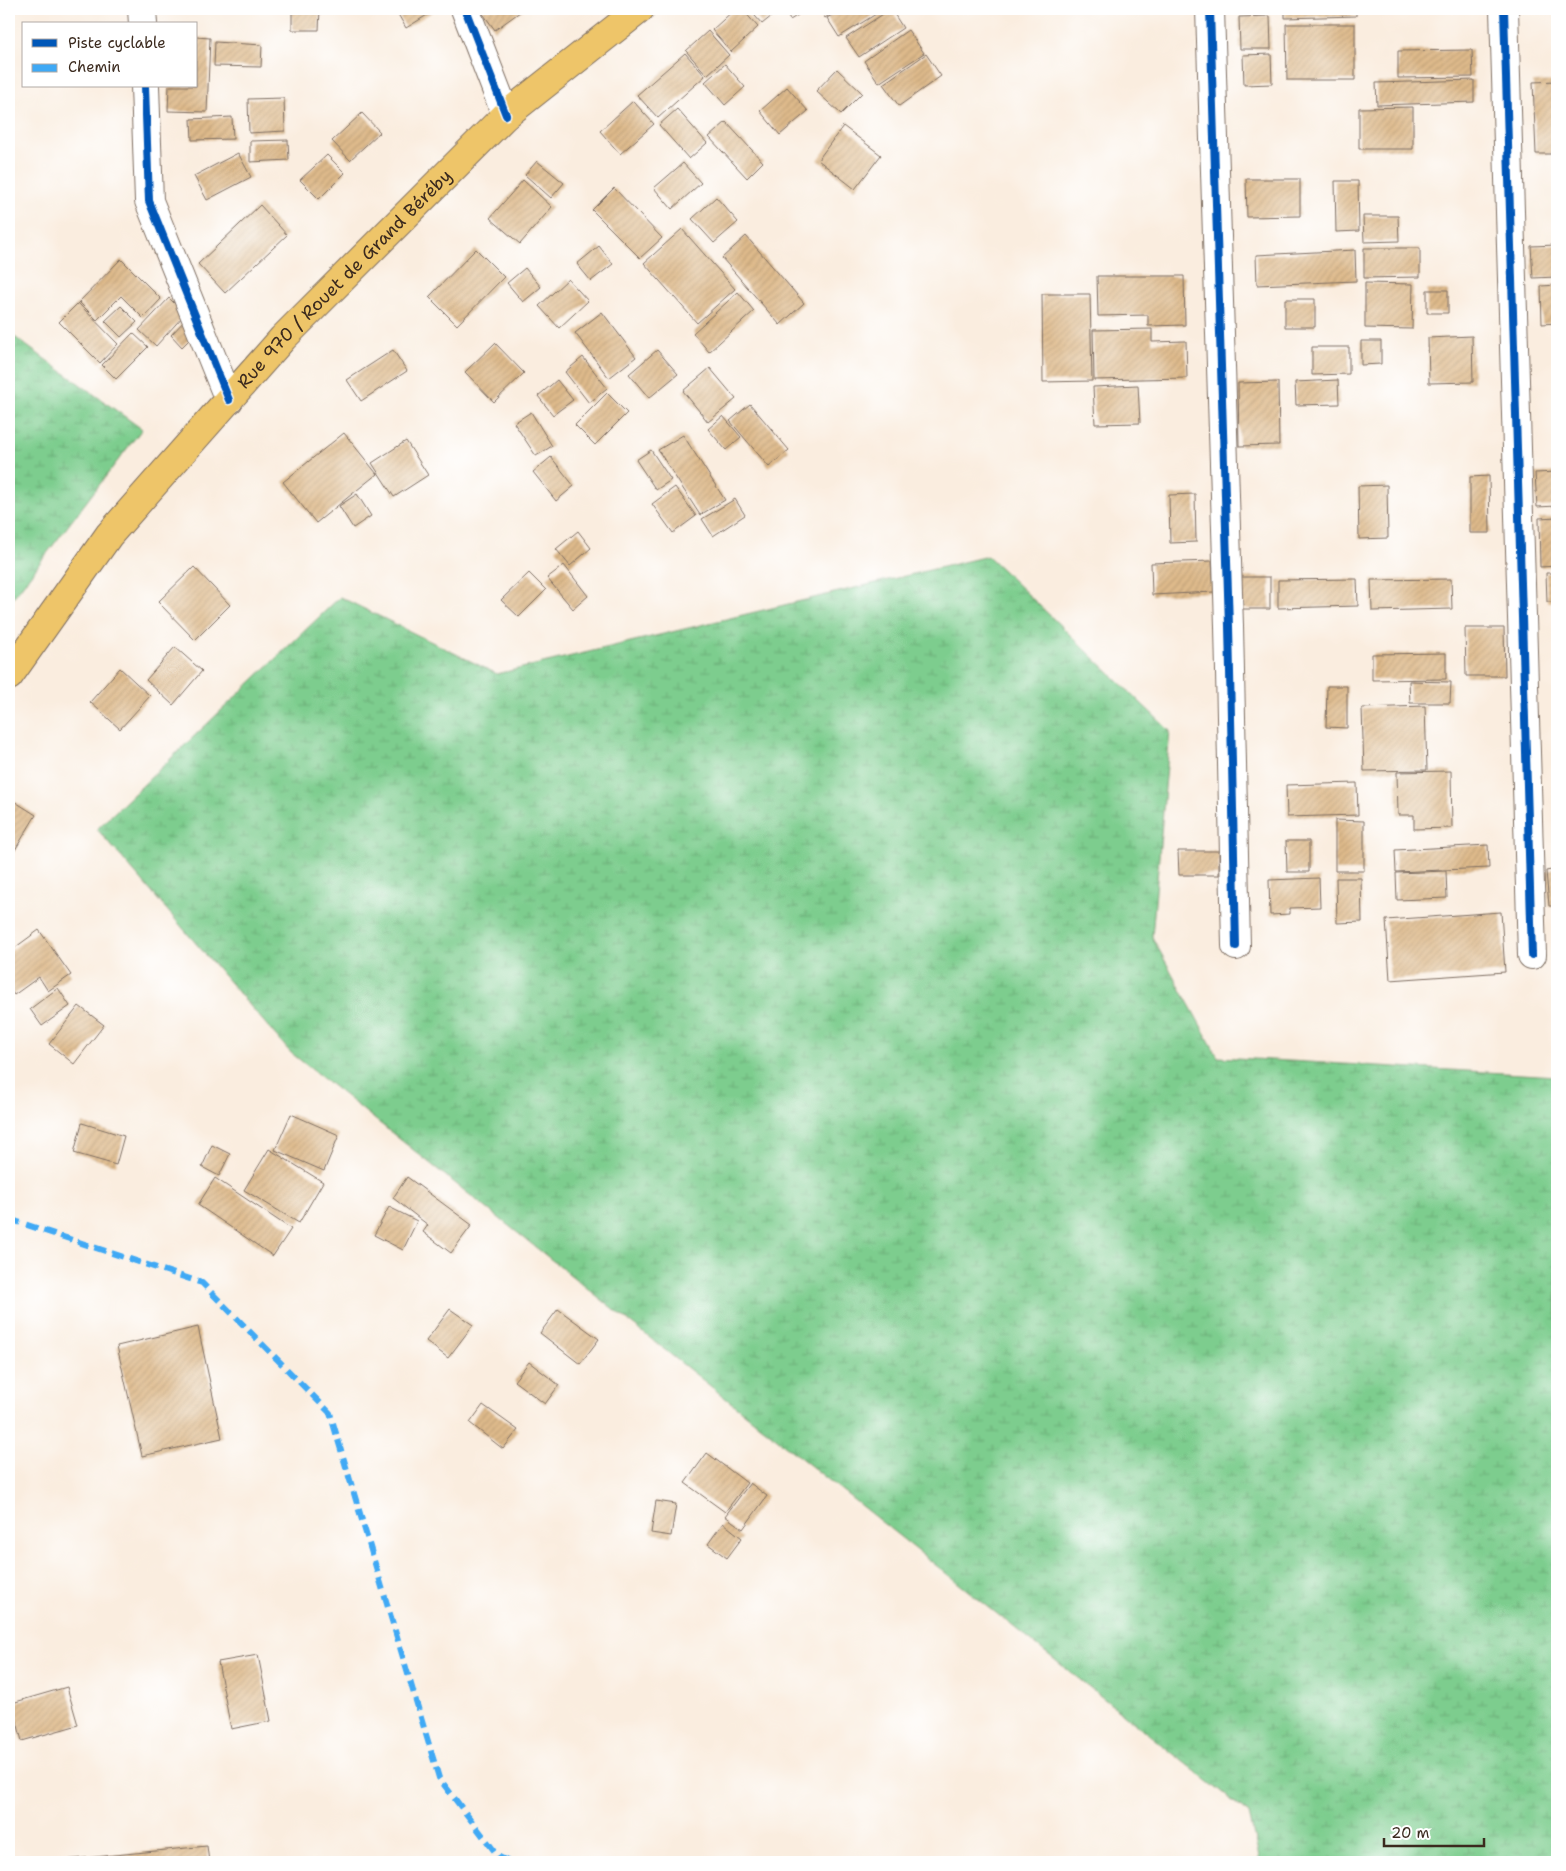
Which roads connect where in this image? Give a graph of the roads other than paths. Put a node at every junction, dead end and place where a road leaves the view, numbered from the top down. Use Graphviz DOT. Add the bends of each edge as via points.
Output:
graph roads {
  1 [pos="142,9"];
  2 [pos="465,9"];
  3 [pos="640,9"];
  4 [pos="1210,9"];
  5 [pos="1504,9"];
  6 [pos="143,22"];
  7 [pos="145,88"];
  8 [pos="506,115"];
  9 [pos="229,400"];
  10 [pos="9,676"];
  11 [pos="1236,946"];
  12 [pos="1532,955"];
  1 -- 6 [label="street"];
  2 -- 8 [label="street"];
  3 -- 8 [label="main road, Rue 970 / Rouet de Grand Béréby"];
  4 -- 11 [label="street"];
  5 -- 12 [label="street"];
  7 -- 9 [label="street" via="149,201"];
  8 -- 9 [label="main road, Rue 970 / Rouet de Grand Béréby" via="283,338"];
  9 -- 10 [label="main road, Rue 970 / Rouet de Grand Béréby" via="109,535"];
}
